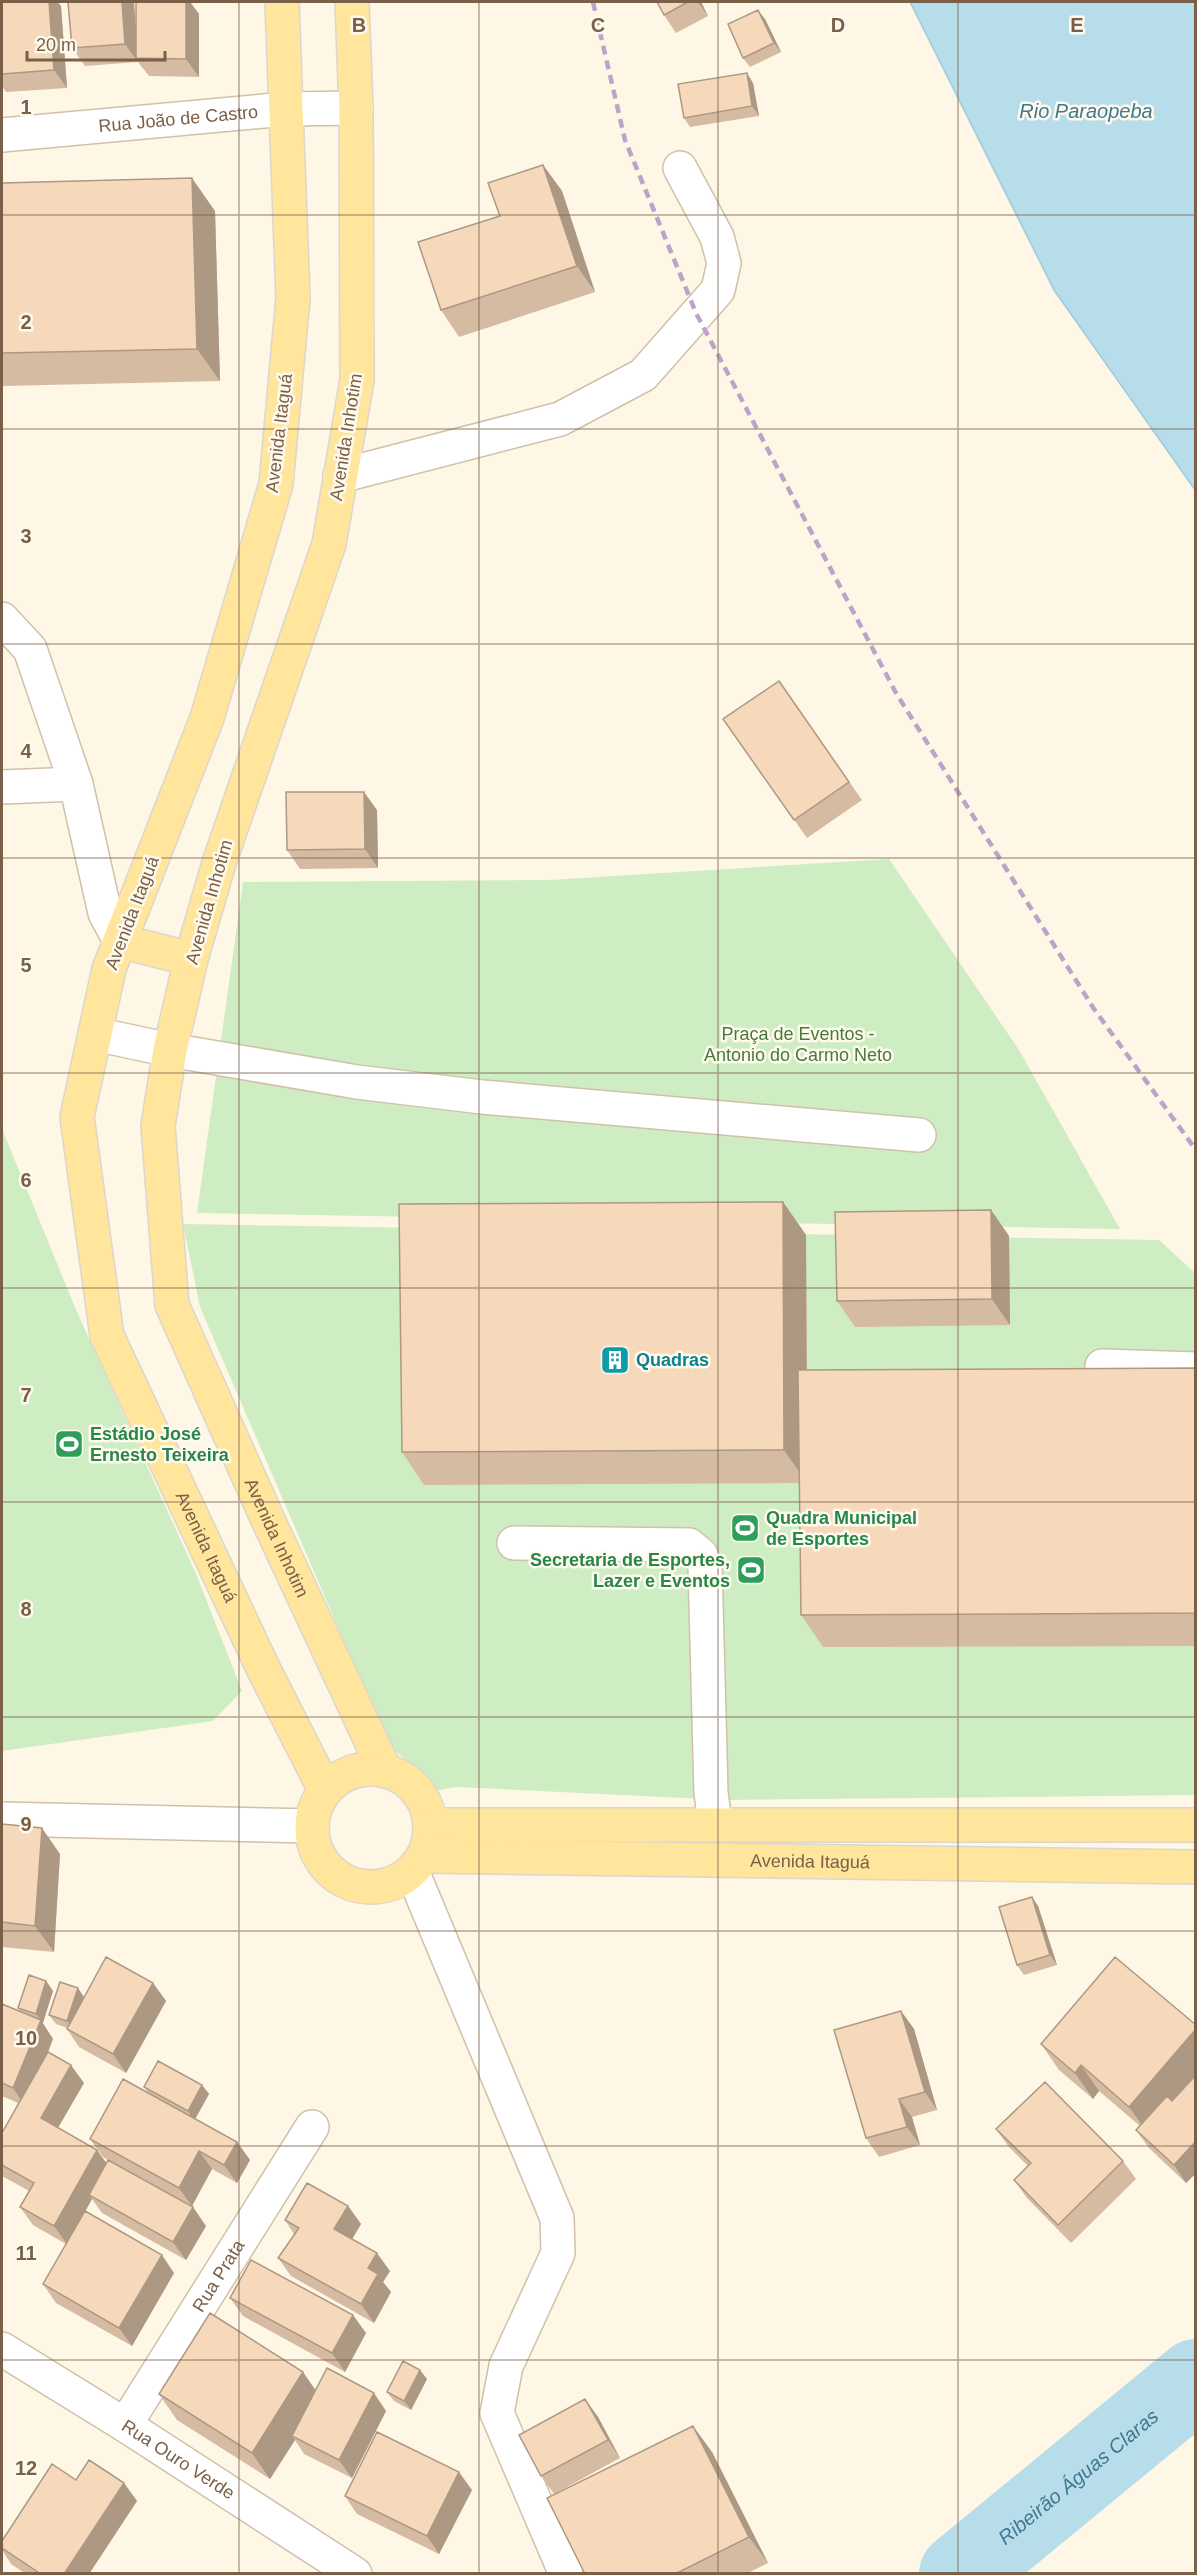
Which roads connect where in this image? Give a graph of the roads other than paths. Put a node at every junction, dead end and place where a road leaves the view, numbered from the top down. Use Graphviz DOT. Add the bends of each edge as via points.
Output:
graph roads {
  1 [pos="282,2"];
  2 [pos="352,2"];
  3 [pos="356,108"];
  4 [pos="286,109"];
  5 [pos="2,135"];
  6 [pos="680,168"];
  7 [pos="340,476"];
  8 [pos="2,619"];
  9 [pos="76,784"];
  10 [pos="2,787"];
  11 [pos="120,941"];
  12 [pos="191,959"];
  13 [pos="95,1034"];
  14 [pos="170,1050"];
  15 [pos="919,1135"];
  16 [pos="1102,1366"];
  17 [pos="1196,1369"];
  18 [pos="514,1543"];
  19 [pos="385,1771"];
  20 [pos="325,1790"];
  21 [pos="2,1819"];
  22 [pos="715,1824"];
  23 [pos="431,1825"];
  24 [pos="1196,1825"];
  25 [pos="312,1826"];
  26 [pos="418,1864"];
  27 [pos="1196,1867"];
  28 [pos="312,2127"];
  29 [pos="2,2349"];
  30 [pos="125,2425"];
  31 [pos="355,2574"];
  32 [pos="566,2574"];
  1 -- 4 [label="main road, Avenida Itaguá"];
  2 -- 3 [label="main road, Avenida Inhotim"];
  3 -- 4 [label="street, Rua João de Castro"];
  3 -- 7 [label="main road, Avenida Inhotim" via="357,380"];
  4 -- 5 [label="street, Rua João de Castro"];
  4 -- 11 [label="main road, Avenida Itaguá" via="293,298 276,484 207,718"];
  6 -- 7 [label="street" via="717,237 724,263 718,290 643,375 560,419"];
  7 -- 12 [label="main road, Avenida Inhotim" via="329,544 219,863"];
  8 -- 9 [label="street" via="30,649"];
  9 -- 10 [label="street"];
  9 -- 11 [label="street" via="105,913"];
  11 -- 12 [label="main road"];
  11 -- 13 [label="main road, Avenida Itaguá" via="109,969"];
  12 -- 14 [label="main road, Avenida Inhotim"];
  13 -- 14 [label="street"];
  13 -- 20 [label="main road, Avenida Itaguá" via="77,1117 107,1336 264,1670"];
  14 -- 15 [label="street" via="357,1082 482,1098"];
  14 -- 19 [label="main road, Avenida Inhotim" via="158,1126 172,1305"];
  16 -- 17 [label="street"];
  18 -- 22 [label="street" via="689,1545 701,1555 705,1566"];
  19 -- 20 [label="main road" via="369,1768 352,1772"];
  19 -- 23 [label="main road" via="417,1790"];
  20 -- 25 [label="main road"];
  21 -- 25 [label="street"];
  22 -- 23 [label="main road, Avenida Itaguá"];
  22 -- 24 [label="main road, Avenida Itaguá"];
  23 -- 26 [label="main road" via="430,1841"];
  25 -- 26 [label="main road, Avenida Itaguá" via="315,1845 324,1863 338,1877 356,1885 376,1887 395,1882"];
  26 -- 27 [label="main road, Avenida Itaguá"];
  26 -- 32 [label="street" via="557,2218 558,2253 506,2366 497,2413"];
  28 -- 30 [label="street, Rua Prata"];
  29 -- 30 [label="street, Rua Ouro Verde"];
  30 -- 31 [label="street, Rua Ouro Verde"];
}
